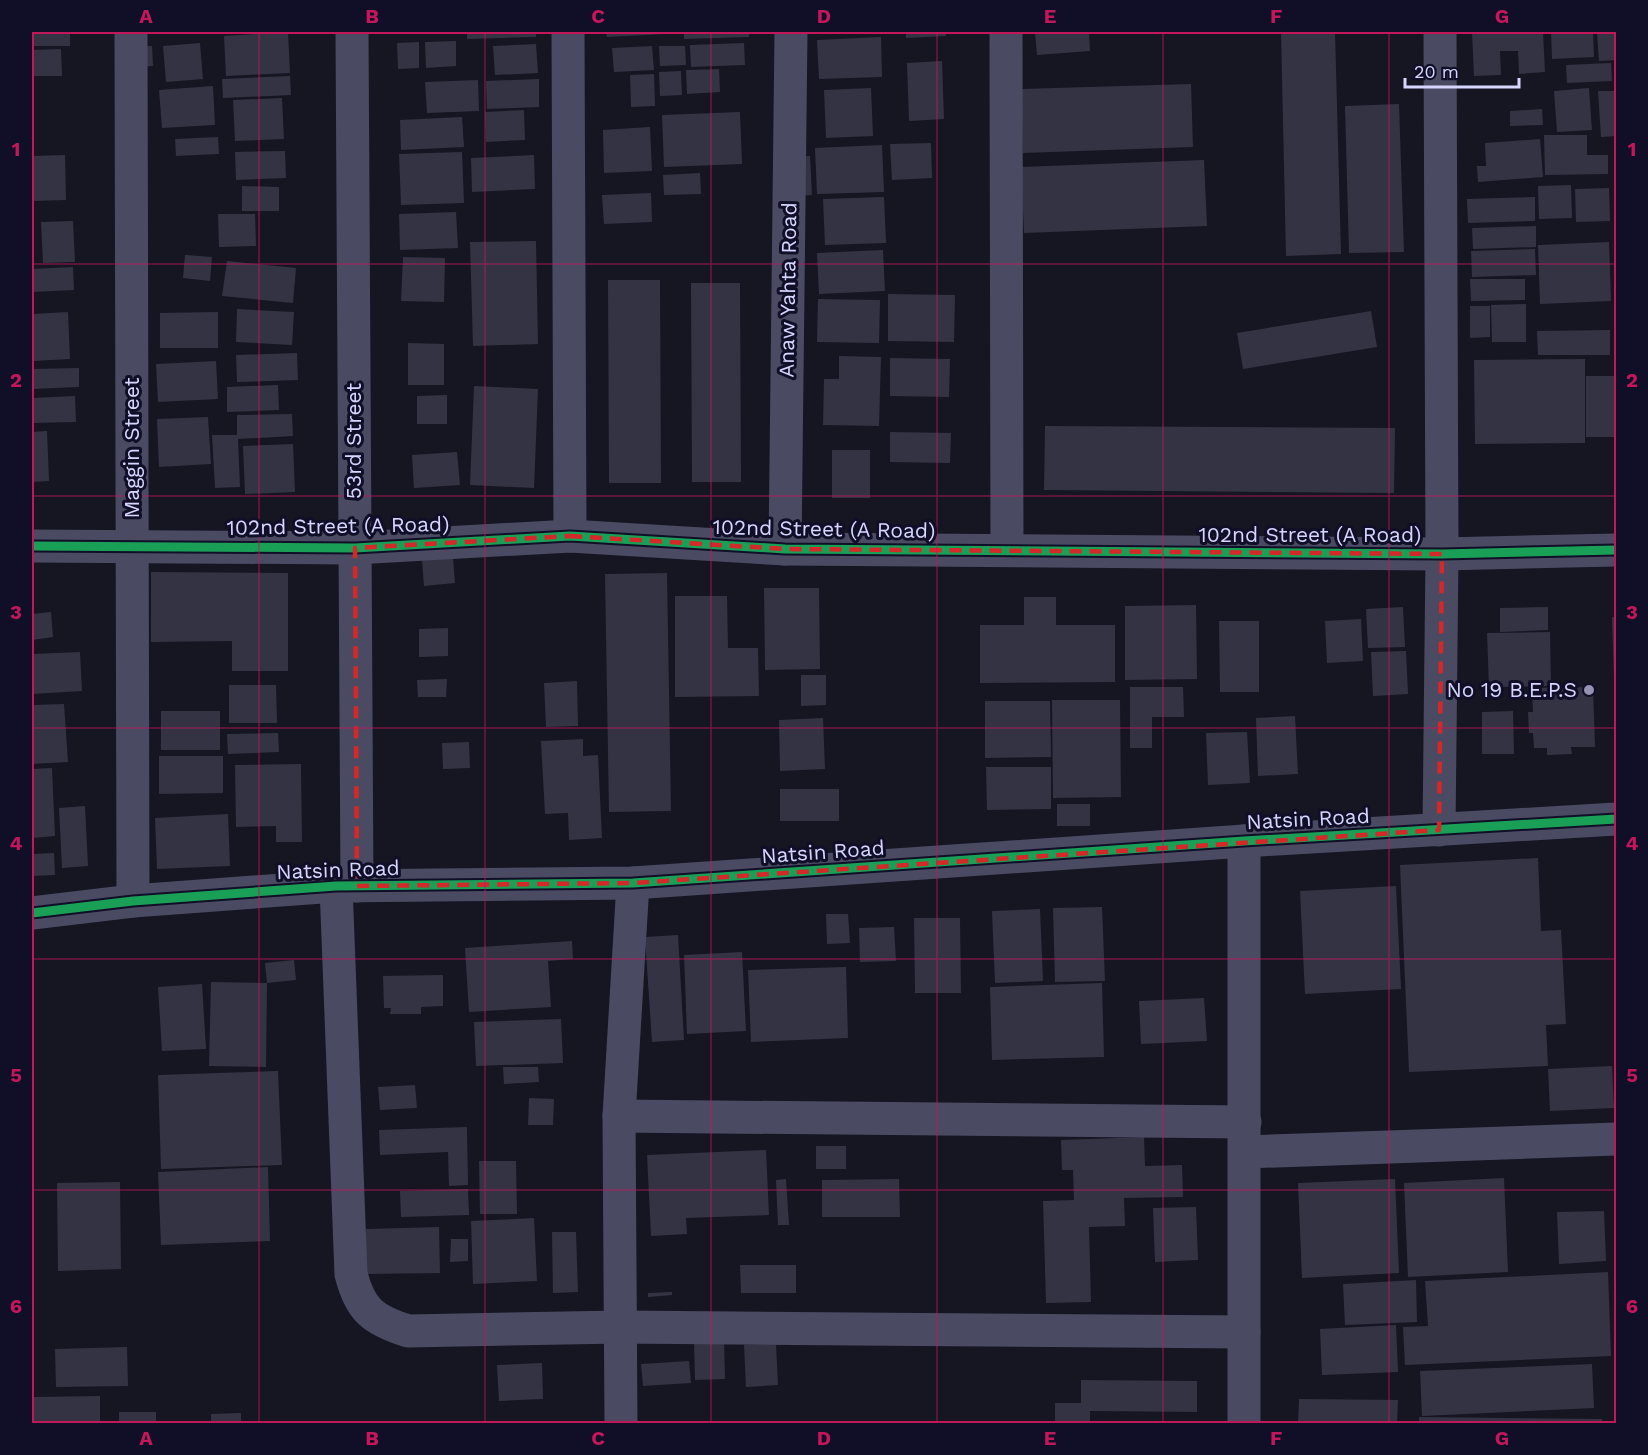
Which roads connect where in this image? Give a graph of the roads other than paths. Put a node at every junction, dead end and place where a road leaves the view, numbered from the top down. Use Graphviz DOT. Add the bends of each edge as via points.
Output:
graph roads {
  1 [pos="131,32"];
  2 [pos="352,32"];
  3 [pos="567,32"];
  4 [pos="791,32"];
  5 [pos="1006,32"];
  6 [pos="1440,32"];
  7 [pos="570,536"];
  8 [pos="32,546"];
  9 [pos="132,546"];
  10 [pos="355,548"];
  11 [pos="785,549"];
  12 [pos="1007,550"];
  13 [pos="1617,550"];
  14 [pos="1442,554"];
  15 [pos="1617,819"];
  16 [pos="1439,830"];
  17 [pos="1244,841"];
  18 [pos="633,883"];
  19 [pos="346,886"];
  20 [pos="133,901"];
  21 [pos="32,913"];
  22 [pos="620,1116"];
  23 [pos="1245,1137"];
  24 [pos="1617,1139"];
  25 [pos="621,1327"];
  26 [pos="1244,1332"];
  27 [pos="621,1424"];
  28 [pos="1244,1424"];
  1 -- 9 [label="street, Maggin Street"];
  2 -- 10 [label="street, 53rd Street"];
  3 -- 7 [label="street"];
  4 -- 11 [label="street, Anaw Yahta Road"];
  5 -- 12 [label="street"];
  6 -- 14 [label="street"];
  7 -- 10 [label="street, 102nd Street (A Road)"];
  7 -- 11 [label="street, 102nd Street (A Road)"];
  8 -- 9 [label="street, 102nd Street (A Road)"];
  9 -- 10 [label="street, 102nd Street (A Road)"];
  9 -- 20 [label="street, Maggin Street"];
  10 -- 19 [label="street, 53rd Street"];
  11 -- 12 [label="street, 102nd Street (A Road)"];
  12 -- 14 [label="street, 102nd Street (A Road)"];
  13 -- 14 [label="street, 102nd Street (A Road)"];
  14 -- 16 [label="street"];
  15 -- 16 [label="street, Natsin Road"];
  16 -- 17 [label="street, Natsin Road"];
  17 -- 18 [label="street, Natsin Road"];
  17 -- 23 [label="street"];
  18 -- 19 [label="street, Natsin Road"];
  18 -- 22 [label="street"];
  19 -- 20 [label="street, Natsin Road"];
  19 -- 25 [label="street, 53rd Street" via="351,1274 356,1295 372,1316 408,1331"];
  20 -- 21 [label="street, Natsin Road"];
  22 -- 23 [label="street"];
  22 -- 25 [label="street"];
  23 -- 24 [label="street"];
  23 -- 26 [label="street"];
  25 -- 26 [label="street, 53rd Street"];
  25 -- 27 [label="street"];
  26 -- 28 [label="street"];
}
